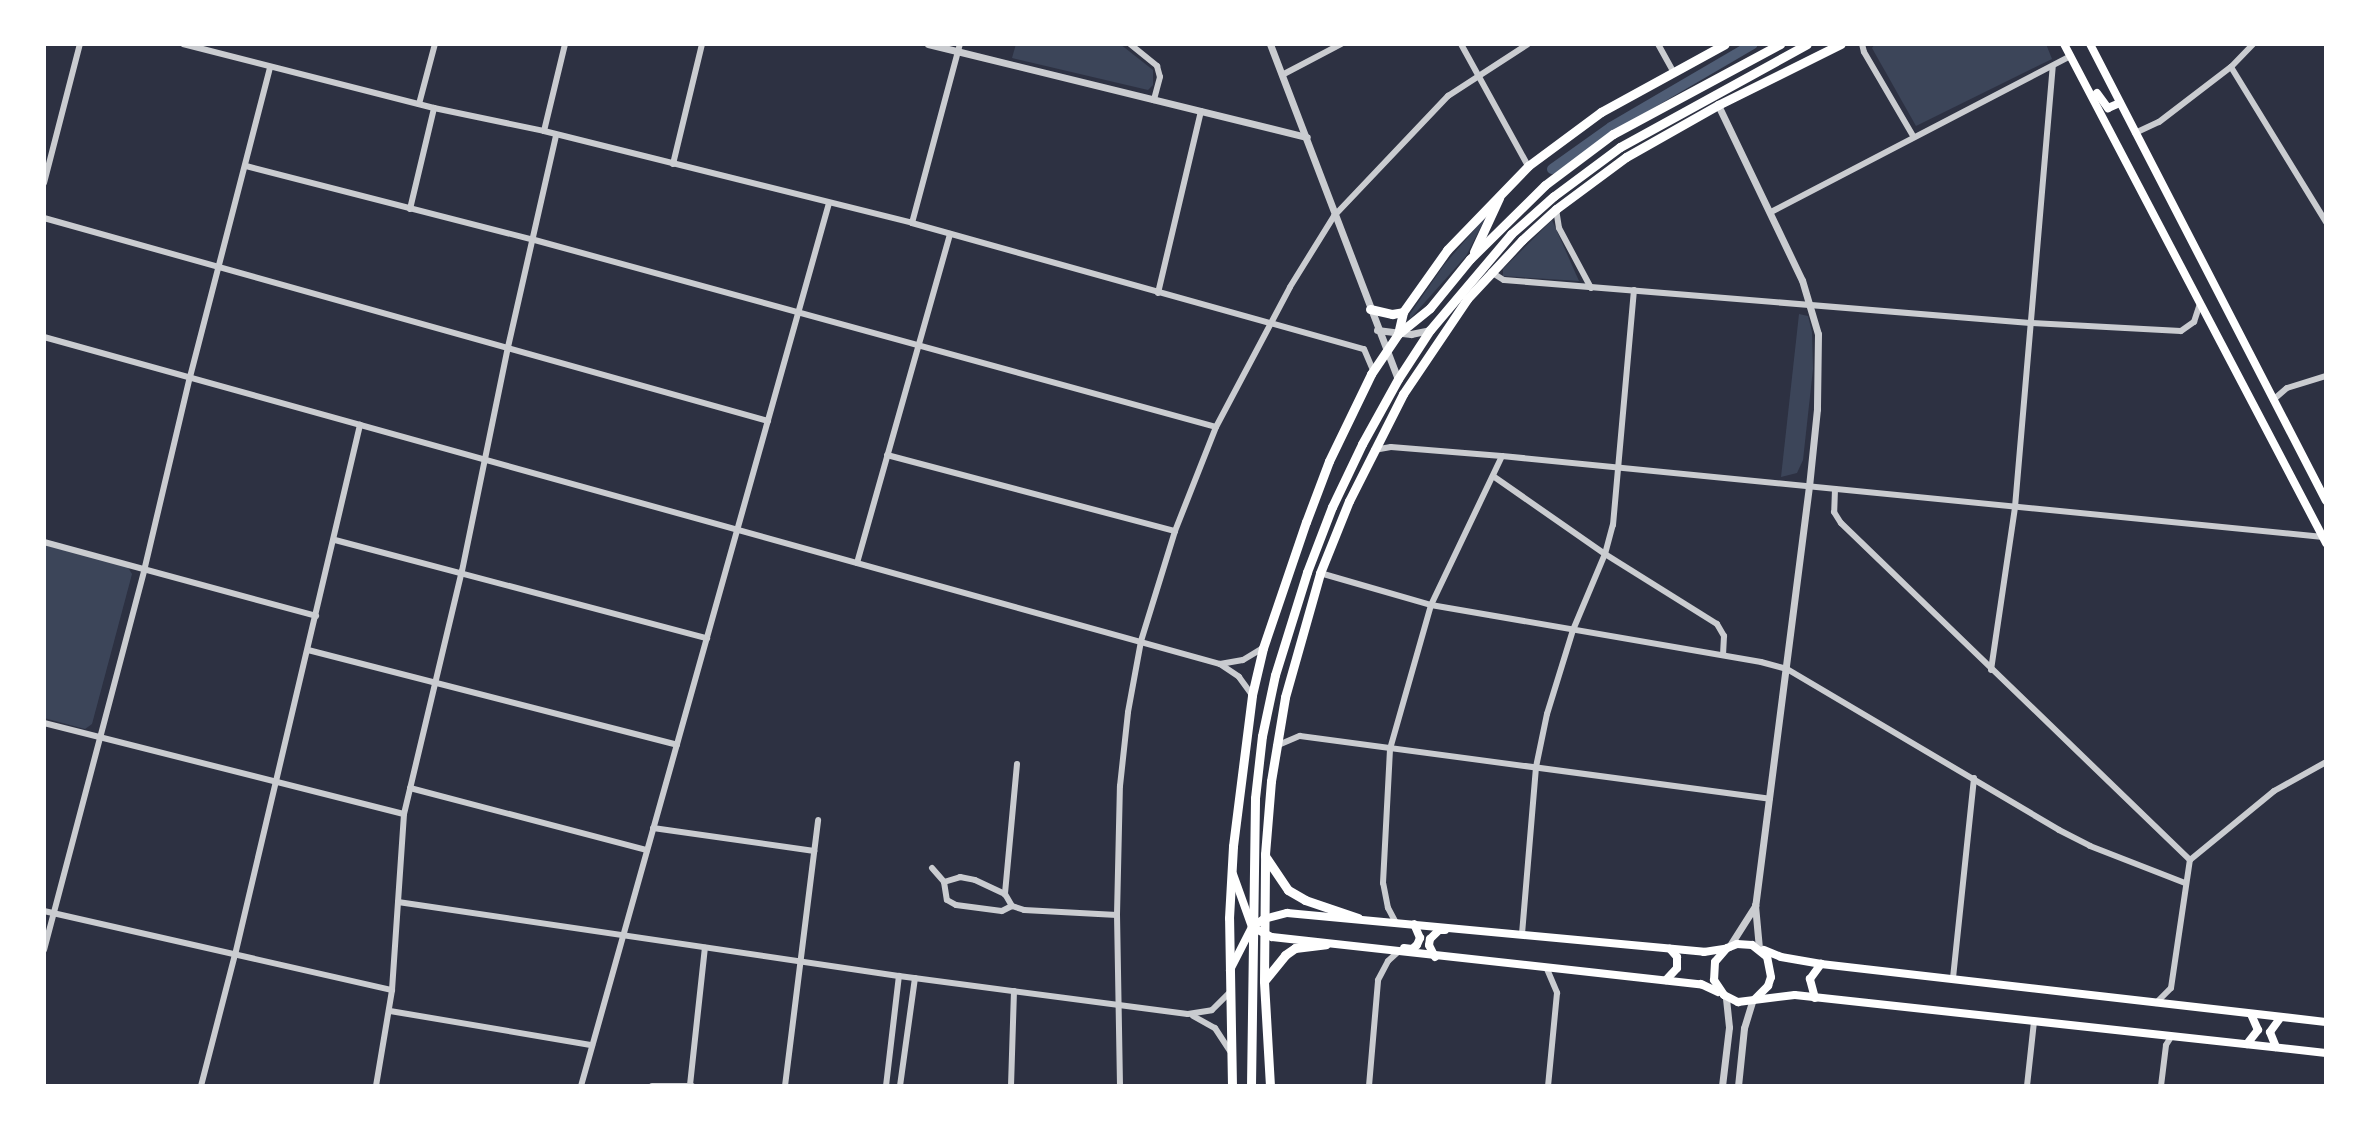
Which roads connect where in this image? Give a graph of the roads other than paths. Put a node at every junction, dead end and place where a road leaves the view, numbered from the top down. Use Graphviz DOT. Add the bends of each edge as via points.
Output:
graph roads {
  1 [pos="80,44"];
  2 [pos="183,44"];
  3 [pos="435,44"];
  4 [pos="565,44"];
  5 [pos="702,44"];
  6 [pos="928,44"];
  7 [pos="1130,44"];
  8 [pos="1270,44"];
  9 [pos="1341,44"];
  10 [pos="1461,44"];
  11 [pos="1528,44"];
  12 [pos="1658,44"];
  13 [pos="1725,44"];
  14 [pos="1780,44"];
  15 [pos="1807,44"];
  16 [pos="1841,44"];
  17 [pos="1862,44"];
  18 [pos="2090,44"];
  19 [pos="2253,44"];
  20 [pos="2065,45"];
  21 [pos="959,48"];
  22 [pos="2071,56"];
  23 [pos="2231,66"];
  24 [pos="270,67"];
  25 [pos="2053,68"];
  26 [pos="1673,71"];
  27 [pos="1282,75"];
  28 [pos="1478,75"];
  29 [pos="1767,81"];
  30 [pos="1727,87"];
  31 [pos="1154,100"];
  32 [pos="2120,103"];
  33 [pos="419,104"];
  34 [pos="1718,105"];
  35 [pos="434,108"];
  36 [pos="1201,111"];
  37 [pos="544,131"];
  38 [pos="2135,133"];
  39 [pos="556,135"];
  40 [pos="1913,136"];
  41 [pos="1307,137"];
  42 [pos="673,164"];
  43 [pos="246,166"];
  44 [pos="1528,166"];
  45 [pos="1596,178"];
  46 [pos="44,183"];
  47 [pos="1503,190"];
  48 [pos="1554,196"];
  49 [pos="829,203"];
  50 [pos="410,209"];
  51 [pos="1556,209"];
  52 [pos="1770,212"];
  53 [pos="1334,216"];
  54 [pos="44,218"];
  55 [pos="2325,219"];
  56 [pos="912,223"];
  57 [pos="950,234"];
  58 [pos="531,239"];
  59 [pos="1470,259"];
  60 [pos="219,268"];
  61 [pos="1491,272"];
  62 [pos="1591,288"];
  63 [pos="1634,290"];
  64 [pos="1158,293"];
  65 [pos="2200,303"];
  66 [pos="1812,306"];
  67 [pos="1370,309"];
  68 [pos="798,312"];
  69 [pos="1403,312"];
  70 [pos="2030,323"];
  71 [pos="1270,325"];
  72 [pos="1377,330"];
  73 [pos="1430,330"];
  74 [pos="1398,334"];
  75 [pos="44,337"];
  76 [pos="919,345"];
  77 [pos="508,347"];
  78 [pos="1386,352"];
  79 [pos="1373,370"];
  80 [pos="2326,376"];
  81 [pos="190,377"];
  82 [pos="1398,379"];
  83 [pos="2273,400"];
  84 [pos="768,421"];
  85 [pos="360,425"];
  86 [pos="1216,426"];
  87 [pos="1373,450"];
  88 [pos="887,455"];
  89 [pos="1502,456"];
  90 [pos="487,460"];
  91 [pos="1618,467"];
  92 [pos="1493,475"];
  93 [pos="1809,486"];
  94 [pos="1835,489"];
  95 [pos="2326,501"];
  96 [pos="2015,507"];
  97 [pos="737,529"];
  98 [pos="1175,531"];
  99 [pos="335,540"];
  100 [pos="2325,540"];
  101 [pos="44,542"];
  102 [pos="1605,554"];
  103 [pos="857,562"];
  104 [pos="144,571"];
  105 [pos="462,571"];
  106 [pos="1320,573"];
  107 [pos="1431,605"];
  108 [pos="316,616"];
  109 [pos="1573,630"];
  110 [pos="707,638"];
  111 [pos="1141,641"];
  112 [pos="1263,648"];
  113 [pos="309,650"];
  114 [pos="1723,655"];
  115 [pos="1220,664"];
  116 [pos="1787,669"];
  117 [pos="1991,670"];
  118 [pos="434,681"];
  119 [pos="1252,695"];
  120 [pos="44,723"];
  121 [pos="100,737"];
  122 [pos="677,745"];
  123 [pos="1276,746"];
  124 [pos="1390,749"];
  125 [pos="2326,762"];
  126 [pos="1017,764"];
  127 [pos="1536,767"];
  128 [pos="1974,778"];
  129 [pos="276,781"];
  130 [pos="410,788"];
  131 [pos="1770,799"];
  132 [pos="404,814"];
  133 [pos="818,820"];
  134 [pos="653,828"];
  135 [pos="1254,832"];
  136 [pos="647,850"];
  137 [pos="814,851"];
  138 [pos="1265,854"];
  139 [pos="2190,860"];
  140 [pos="932,869"];
  141 [pos="1232,869"];
  142 [pos="944,882"];
  143 [pos="2185,883"];
  144 [pos="1005,894"];
  145 [pos="397,902"];
  146 [pos="1755,905"];
  147 [pos="1012,906"];
  148 [pos="44,911"];
  149 [pos="53,913"];
  150 [pos="1116,915"];
  151 [pos="1358,918"];
  152 [pos="1264,919"];
  153 [pos="1395,921"];
  154 [pos="1414,924"];
  155 [pos="1252,927"];
  156 [pos="1493,930"];
  157 [pos="1264,934"];
  158 [pos="1522,934"];
  159 [pos="623,935"];
  160 [pos="1326,944"];
  161 [pos="1728,947"];
  162 [pos="705,948"];
  163 [pos="1359,948"];
  164 [pos="1760,948"];
  165 [pos="1670,949"];
  166 [pos="44,950"];
  167 [pos="1398,952"];
  168 [pos="235,955"];
  169 [pos="1435,957"];
  170 [pos="802,961"];
  171 [pos="1821,964"];
  172 [pos="1547,969"];
  173 [pos="1229,974"];
  174 [pos="899,976"];
  175 [pos="915,978"];
  176 [pos="1952,978"];
  177 [pos="1666,980"];
  178 [pos="1264,981"];
  179 [pos="392,990"];
  180 [pos="1014,991"];
  181 [pos="1229,993"];
  182 [pos="1725,996"];
  183 [pos="1815,998"];
  184 [pos="1753,1000"];
  185 [pos="2156,1003"];
  186 [pos="1119,1006"];
  187 [pos="390,1011"];
  188 [pos="1188,1014"];
  189 [pos="2252,1014"];
  190 [pos="2280,1018"];
  191 [pos="2034,1022"];
  192 [pos="2326,1022"];
  193 [pos="2171,1037"];
  194 [pos="2247,1044"];
  195 [pos="593,1045"];
  196 [pos="2276,1047"];
  197 [pos="1231,1053"];
  198 [pos="2326,1053"];
  199 [pos="201,1086"];
  200 [pos="376,1086"];
  201 [pos="581,1086"];
  202 [pos="652,1086"];
  203 [pos="691,1086"];
  204 [pos="785,1086"];
  205 [pos="886,1086"];
  206 [pos="900,1086"];
  207 [pos="1011,1086"];
  208 [pos="1120,1086"];
  209 [pos="1232,1086"];
  210 [pos="1251,1086"];
  211 [pos="1270,1086"];
  212 [pos="1369,1086"];
  213 [pos="1548,1086"];
  214 [pos="1722,1086"];
  215 [pos="1738,1086"];
  216 [pos="2026,1086"];
  217 [pos="2161,1086"];
  1 -- 46 [label="street"];
  2 -- 24 [label="street"];
  3 -- 33 [label="street"];
  4 -- 37 [label="street"];
  5 -- 42 [label="street"];
  6 -- 21 [label="street"];
  7 -- 31 [label="street" via="1157,66 1160,78"];
  8 -- 27 [label="street"];
  9 -- 27 [label="street"];
  10 -- 28 [label="street"];
  11 -- 28 [label="street"];
  12 -- 26 [label="street"];
  13 -- 26 [label="main road"];
  14 -- 59 [label="main road" via="1614,134 1545,185"];
  15 -- 30 [label="main road"];
  16 -- 29 [label="main road"];
  17 -- 40 [label="street"];
  18 -- 32 [label="main road"];
  19 -- 23 [label="street"];
  20 -- 22 [label="main road"];
  20 -- 32 [label="main road" via="2104,106"];
  21 -- 31 [label="street"];
  21 -- 56 [label="street"];
  22 -- 25 [label="street"];
  22 -- 65 [label="main road"];
  23 -- 38 [label="street" via="2159,122"];
  23 -- 55 [label="street"];
  24 -- 33 [label="street"];
  24 -- 43 [label="street"];
  25 -- 40 [label="street"];
  25 -- 70 [label="street"];
  26 -- 44 [label="main road" via="1601,111"];
  27 -- 41 [label="street"];
  28 -- 44 [label="street"];
  28 -- 53 [label="street" via="1418,124"];
  29 -- 30 [label="main road"];
  29 -- 34 [label="main road"];
  30 -- 48 [label="main road" via="1620,147"];
  31 -- 36 [label="street"];
  32 -- 38 [label="main road"];
  33 -- 35 [label="street"];
  34 -- 45 [label="main road"];
  34 -- 52 [label="street"];
  35 -- 37 [label="street"];
  35 -- 50 [label="street"];
  36 -- 41 [label="street"];
  36 -- 64 [label="street"];
  37 -- 39 [label="street"];
  38 -- 83 [label="main road"];
  39 -- 42 [label="street"];
  39 -- 58 [label="street"];
  40 -- 52 [label="street"];
  41 -- 53 [label="street"];
  42 -- 49 [label="street"];
  43 -- 50 [label="street"];
  43 -- 60 [label="street"];
  44 -- 47 [label="main road"];
  45 -- 48 [label="main road"];
  45 -- 51 [label="main road"];
  47 -- 59 [label="main road"];
  47 -- 69 [label="main road" via="1447,250"];
  48 -- 73 [label="main road" via="1511,234"];
  49 -- 56 [label="street"];
  49 -- 68 [label="street"];
  50 -- 58 [label="street"];
  51 -- 61 [label="main road"];
  51 -- 62 [label="street" via="1559,228"];
  52 -- 66 [label="street"];
  53 -- 67 [label="street"];
  53 -- 71 [label="street"];
  54 -- 60 [label="street"];
  56 -- 57 [label="street"];
  57 -- 64 [label="street"];
  57 -- 76 [label="street"];
  58 -- 68 [label="street"];
  58 -- 77 [label="street"];
  59 -- 74 [label="main road" via="1430,308"];
  60 -- 77 [label="street"];
  60 -- 81 [label="street"];
  61 -- 62 [label="street" via="1504,280"];
  61 -- 87 [label="main road" via="1421,363"];
  62 -- 63 [label="street"];
  63 -- 66 [label="street"];
  63 -- 91 [label="street"];
  64 -- 71 [label="street"];
  65 -- 70 [label="street" via="2194,322 2180,331"];
  65 -- 100 [label="main road"];
  66 -- 70 [label="street"];
  66 -- 93 [label="street" via="1819,356"];
  67 -- 69 [label="main road"];
  67 -- 72 [label="street"];
  68 -- 76 [label="street"];
  68 -- 84 [label="street"];
  69 -- 74 [label="main road"];
  70 -- 96 [label="street"];
  71 -- 79 [label="street" via="1364,349"];
  71 -- 86 [label="street"];
  72 -- 74 [label="street"];
  72 -- 78 [label="street"];
  73 -- 74 [label="street"];
  73 -- 82 [label="main road"];
  74 -- 78 [label="main road"];
  75 -- 81 [label="street"];
  76 -- 86 [label="street"];
  76 -- 88 [label="street"];
  77 -- 84 [label="street"];
  77 -- 90 [label="street"];
  78 -- 79 [label="main road"];
  78 -- 82 [label="street"];
  79 -- 112 [label="main road" via="1329,461"];
  80 -- 83 [label="street" via="2287,388"];
  81 -- 85 [label="street"];
  81 -- 104 [label="street"];
  82 -- 135 [label="main road" via="1332,507 1290,623 1262,736"];
  83 -- 95 [label="main road"];
  84 -- 97 [label="street"];
  85 -- 90 [label="street"];
  85 -- 99 [label="street"];
  86 -- 98 [label="street"];
  87 -- 89 [label="street" via="1391,447"];
  87 -- 106 [label="main road"];
  88 -- 98 [label="street"];
  88 -- 103 [label="street"];
  89 -- 91 [label="street"];
  89 -- 92 [label="street"];
  90 -- 97 [label="street"];
  90 -- 105 [label="street"];
  91 -- 93 [label="street"];
  91 -- 102 [label="street" via="1613,525"];
  92 -- 102 [label="street"];
  92 -- 107 [label="street"];
  93 -- 94 [label="street"];
  93 -- 116 [label="street"];
  94 -- 96 [label="street"];
  94 -- 117 [label="street" via="1834,512 1841,523"];
  96 -- 100 [label="street"];
  96 -- 117 [label="street"];
  97 -- 103 [label="street"];
  97 -- 110 [label="street"];
  98 -- 111 [label="street"];
  99 -- 105 [label="street"];
  99 -- 108 [label="street"];
  101 -- 104 [label="street"];
  102 -- 109 [label="street"];
  102 -- 114 [label="street" via="1717,624 1724,636"];
  103 -- 111 [label="street"];
  104 -- 108 [label="street"];
  104 -- 121 [label="street"];
  105 -- 110 [label="street"];
  105 -- 118 [label="street"];
  106 -- 107 [label="street"];
  106 -- 123 [label="main road"];
  107 -- 109 [label="street"];
  107 -- 124 [label="street"];
  108 -- 113 [label="street"];
  109 -- 114 [label="street"];
  109 -- 127 [label="street"];
  110 -- 122 [label="street"];
  111 -- 115 [label="street"];
  111 -- 150 [label="street" via="1120,786"];
  112 -- 115 [label="street" via="1243,660"];
  112 -- 119 [label="main road"];
  113 -- 118 [label="street"];
  113 -- 129 [label="street"];
  114 -- 116 [label="street"];
  115 -- 119 [label="street" via="1239,677"];
  116 -- 128 [label="street"];
  116 -- 131 [label="street"];
  117 -- 139 [label="street"];
  118 -- 122 [label="street"];
  118 -- 130 [label="street"];
  119 -- 141 [label="main road"];
  120 -- 121 [label="street"];
  121 -- 129 [label="street"];
  121 -- 149 [label="street"];
  122 -- 134 [label="street"];
  123 -- 124 [label="street" via="1300,736"];
  123 -- 138 [label="main road"];
  124 -- 127 [label="street"];
  124 -- 153 [label="street" via="1383,883"];
  125 -- 139 [label="street" via="2274,791"];
  126 -- 144 [label="street"];
  127 -- 131 [label="street"];
  127 -- 158 [label="street"];
  128 -- 143 [label="street" via="2090,846"];
  128 -- 176 [label="street"];
  129 -- 132 [label="street"];
  129 -- 168 [label="street"];
  130 -- 132 [label="street"];
  130 -- 136 [label="street"];
  131 -- 146 [label="street"];
  132 -- 145 [label="street"];
  133 -- 137 [label="street"];
  134 -- 136 [label="street"];
  134 -- 137 [label="street"];
  135 -- 138 [label="main road"];
  135 -- 155 [label="main road"];
  136 -- 159 [label="street"];
  137 -- 170 [label="street"];
  138 -- 151 [label="main road" via="1288,890"];
  138 -- 152 [label="main road"];
  139 -- 143 [label="street"];
  140 -- 142 [label="street"];
  141 -- 155 [label="main road"];
  141 -- 173 [label="main road"];
  142 -- 144 [label="street" via="960,877"];
  142 -- 147 [label="street" via="947,900 956,905 1002,911"];
  143 -- 185 [label="street" via="2171,988"];
  144 -- 147 [label="street"];
  145 -- 159 [label="street"];
  145 -- 179 [label="street"];
  146 -- 161 [label="street"];
  146 -- 164 [label="street"];
  147 -- 150 [label="street" via="1024,911"];
  148 -- 149 [label="street"];
  149 -- 166 [label="street"];
  149 -- 168 [label="street"];
  150 -- 186 [label="street"];
  151 -- 152 [label="main road" via="1287,913"];
  151 -- 153 [label="main road"];
  152 -- 155 [label="main road"];
  152 -- 157 [label="main road"];
  153 -- 154 [label="main road"];
  154 -- 156 [label="main road"];
  154 -- 163 [label="main road" via="1420,938 1412,949"];
  155 -- 157 [label="main road"];
  155 -- 173 [label="main road"];
  155 -- 210 [label="main road"];
  156 -- 158 [label="main road"];
  156 -- 169 [label="main road" via="1439,930 1429,945"];
  157 -- 160 [label="main road"];
  157 -- 178 [label="main road"];
  158 -- 165 [label="main road"];
  159 -- 162 [label="street"];
  159 -- 195 [label="street"];
  160 -- 163 [label="main road"];
  160 -- 178 [label="main road" via="1285,954"];
  161 -- 164 [label="main road" via="1744,943"];
  161 -- 165 [label="main road" via="1704,952"];
  161 -- 182 [label="main road" via="1713,971"];
  162 -- 170 [label="street"];
  162 -- 203 [label="street"];
  163 -- 167 [label="main road"];
  164 -- 171 [label="main road"];
  164 -- 184 [label="main road" via="1771,966 1771,976 1768,986"];
  165 -- 177 [label="main road" via="1678,968"];
  167 -- 169 [label="main road"];
  167 -- 212 [label="street" via="1378,979"];
  168 -- 179 [label="street"];
  168 -- 199 [label="street"];
  169 -- 172 [label="main road"];
  170 -- 174 [label="street"];
  170 -- 204 [label="street"];
  171 -- 176 [label="main road"];
  171 -- 183 [label="main road" via="1810,979"];
  172 -- 177 [label="main road"];
  172 -- 213 [label="street" via="1557,993"];
  173 -- 181 [label="main road"];
  174 -- 175 [label="street"];
  174 -- 205 [label="street"];
  175 -- 180 [label="street"];
  175 -- 206 [label="street"];
  176 -- 185 [label="main road"];
  177 -- 182 [label="main road" via="1701,984"];
  178 -- 211 [label="main road"];
  179 -- 187 [label="street"];
  180 -- 186 [label="street"];
  180 -- 207 [label="street"];
  181 -- 188 [label="street" via="1212,1010"];
  181 -- 197 [label="main road"];
  182 -- 184 [label="main road" via="1738,1002"];
  182 -- 214 [label="street" via="1729,1027"];
  183 -- 184 [label="main road" via="1777,995"];
  183 -- 191 [label="main road"];
  184 -- 215 [label="street" via="1744,1028"];
  185 -- 189 [label="main road"];
  186 -- 188 [label="street"];
  186 -- 208 [label="street"];
  187 -- 195 [label="street"];
  187 -- 200 [label="street"];
  188 -- 197 [label="street" via="1215,1028"];
  189 -- 190 [label="main road"];
  189 -- 194 [label="main road" via="2258,1030"];
  190 -- 192 [label="main road"];
  190 -- 196 [label="main road" via="2270,1031"];
  191 -- 193 [label="main road"];
  191 -- 216 [label="street"];
  193 -- 194 [label="main road"];
  193 -- 217 [label="street"];
  194 -- 196 [label="main road"];
  195 -- 201 [label="street"];
  196 -- 198 [label="main road"];
  197 -- 209 [label="main road"];
  202 -- 203 [label="street"];
}
